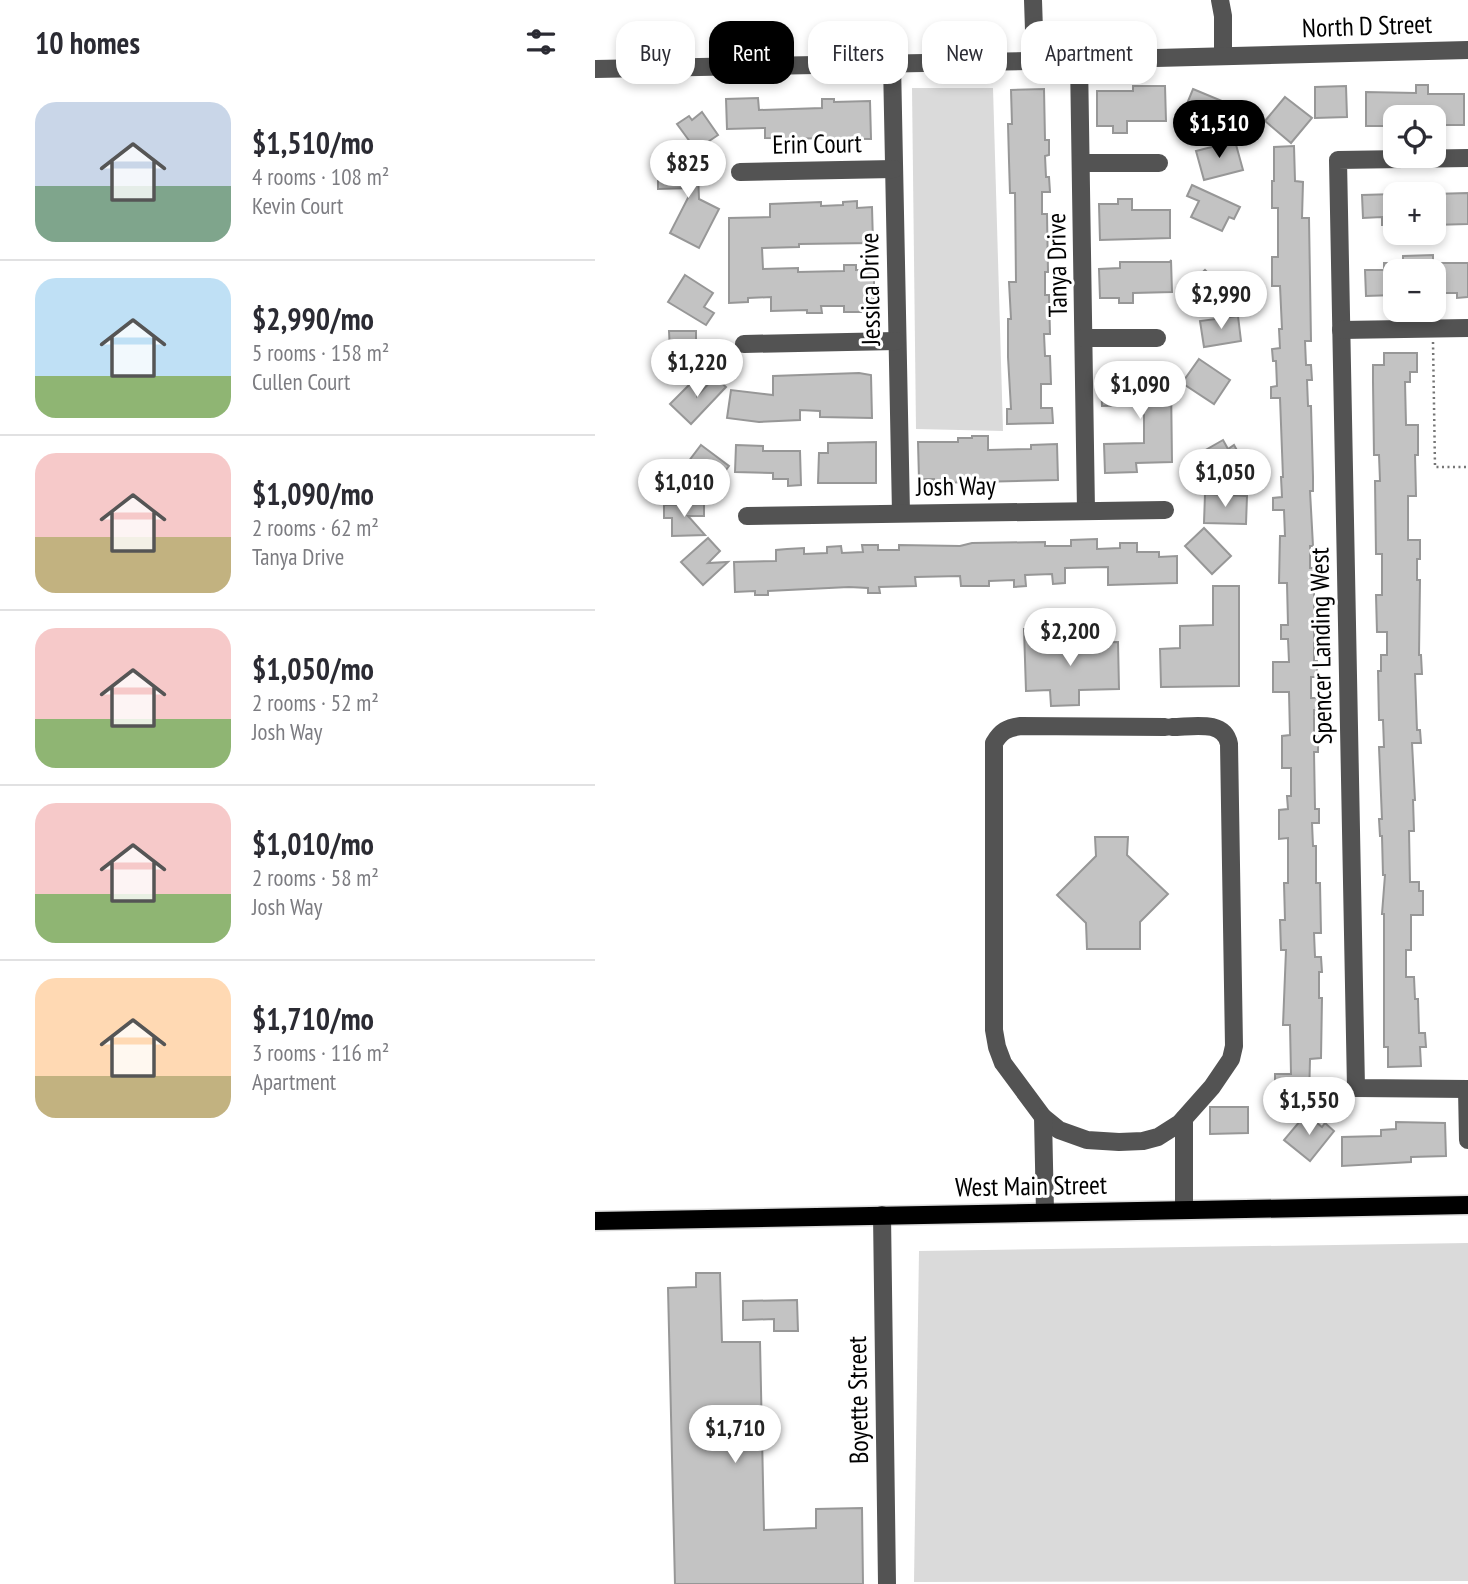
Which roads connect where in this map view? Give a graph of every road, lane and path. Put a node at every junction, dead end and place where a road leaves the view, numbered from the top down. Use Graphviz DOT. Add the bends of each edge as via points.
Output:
graph roads {
  1 [pos="1033,0"];
  2 [pos="1220,0"];
  3 [pos="1034,21"];
  4 [pos="1468,50"];
  5 [pos="1223,56"];
  6 [pos="1157,58"];
  7 [pos="1021,61"];
  8 [pos="908,64"];
  9 [pos="808,65"];
  10 [pos="595,69"];
  11 [pos="893,84"];
  12 [pos="1079,84"];
  13 [pos="1468,158"];
  14 [pos="1081,163"];
  15 [pos="1159,163"];
  16 [pos="894,169"];
  17 [pos="740,172"];
  18 [pos="1468,328"];
  19 [pos="1432,329"];
  20 [pos="1341,330"];
  21 [pos="1084,338"];
  22 [pos="1157,338"];
  23 [pos="896,341"];
  24 [pos="744,344"];
  25 [pos="1468,467"];
  26 [pos="1165,510"];
  27 [pos="1086,511"];
  28 [pos="901,513"];
  29 [pos="747,516"];
  30 [pos="1467,1089"];
  31 [pos="1043,1117"];
  32 [pos="1184,1119"];
  33 [pos="1468,1140"];
  34 [pos="1468,1205"];
  35 [pos="1184,1209"];
  36 [pos="1045,1212"];
  37 [pos="881,1215"];
  38 [pos="595,1221"];
  39 [pos="887,1584"];
  1 -- 3 [label="street"];
  2 -- 5 [label="street"];
  4 -- 5 [label="street, North D Street"];
  5 -- 6 [label="street, North D Street"];
  7 -- 8 [label="street, North D Street"];
  9 -- 10 [label="street, North D Street"];
  11 -- 16 [label="street, Jessica Drive"];
  12 -- 14 [label="street, Tanya Drive"];
  13 -- 20 [label="street, Spencer Landing West" via="1338,160"];
  14 -- 15 [label="street"];
  14 -- 21 [label="street, Tanya Drive"];
  16 -- 17 [label="street, Erin Court"];
  16 -- 23 [label="street, Jessica Drive"];
  18 -- 19 [label="street"];
  19 -- 20 [label="street"];
  19 -- 25 [label="path" via="1437,467"];
  20 -- 30 [label="street, Spencer Landing West" via="1356,1088"];
  21 -- 22 [label="street"];
  21 -- 27 [label="street, Tanya Drive"];
  23 -- 24 [label="street"];
  23 -- 28 [label="street, Jessica Drive"];
  26 -- 27 [label="street, Josh Way"];
  27 -- 28 [label="street, Josh Way"];
  28 -- 29 [label="street, Josh Way"];
  30 -- 33 [label="street"];
  31 -- 32 [label="street" via="1080,1138 1119,1142 1158,1138"];
  31 -- 32 [label="street" via="1003,1063 994,1030 994,743 1000,733 1021,726 1218,728 1225,732 1229,744 1234,1046 1225,1070"];
  31 -- 36 [label="street"];
  32 -- 35 [label="street"];
  34 -- 35 [label="main road, West Main Street"];
  35 -- 36 [label="main road, West Main Street"];
  36 -- 37 [label="main road, West Main Street"];
  37 -- 38 [label="main road, West Main Street"];
  37 -- 39 [label="street, Boyette Street"];
}
